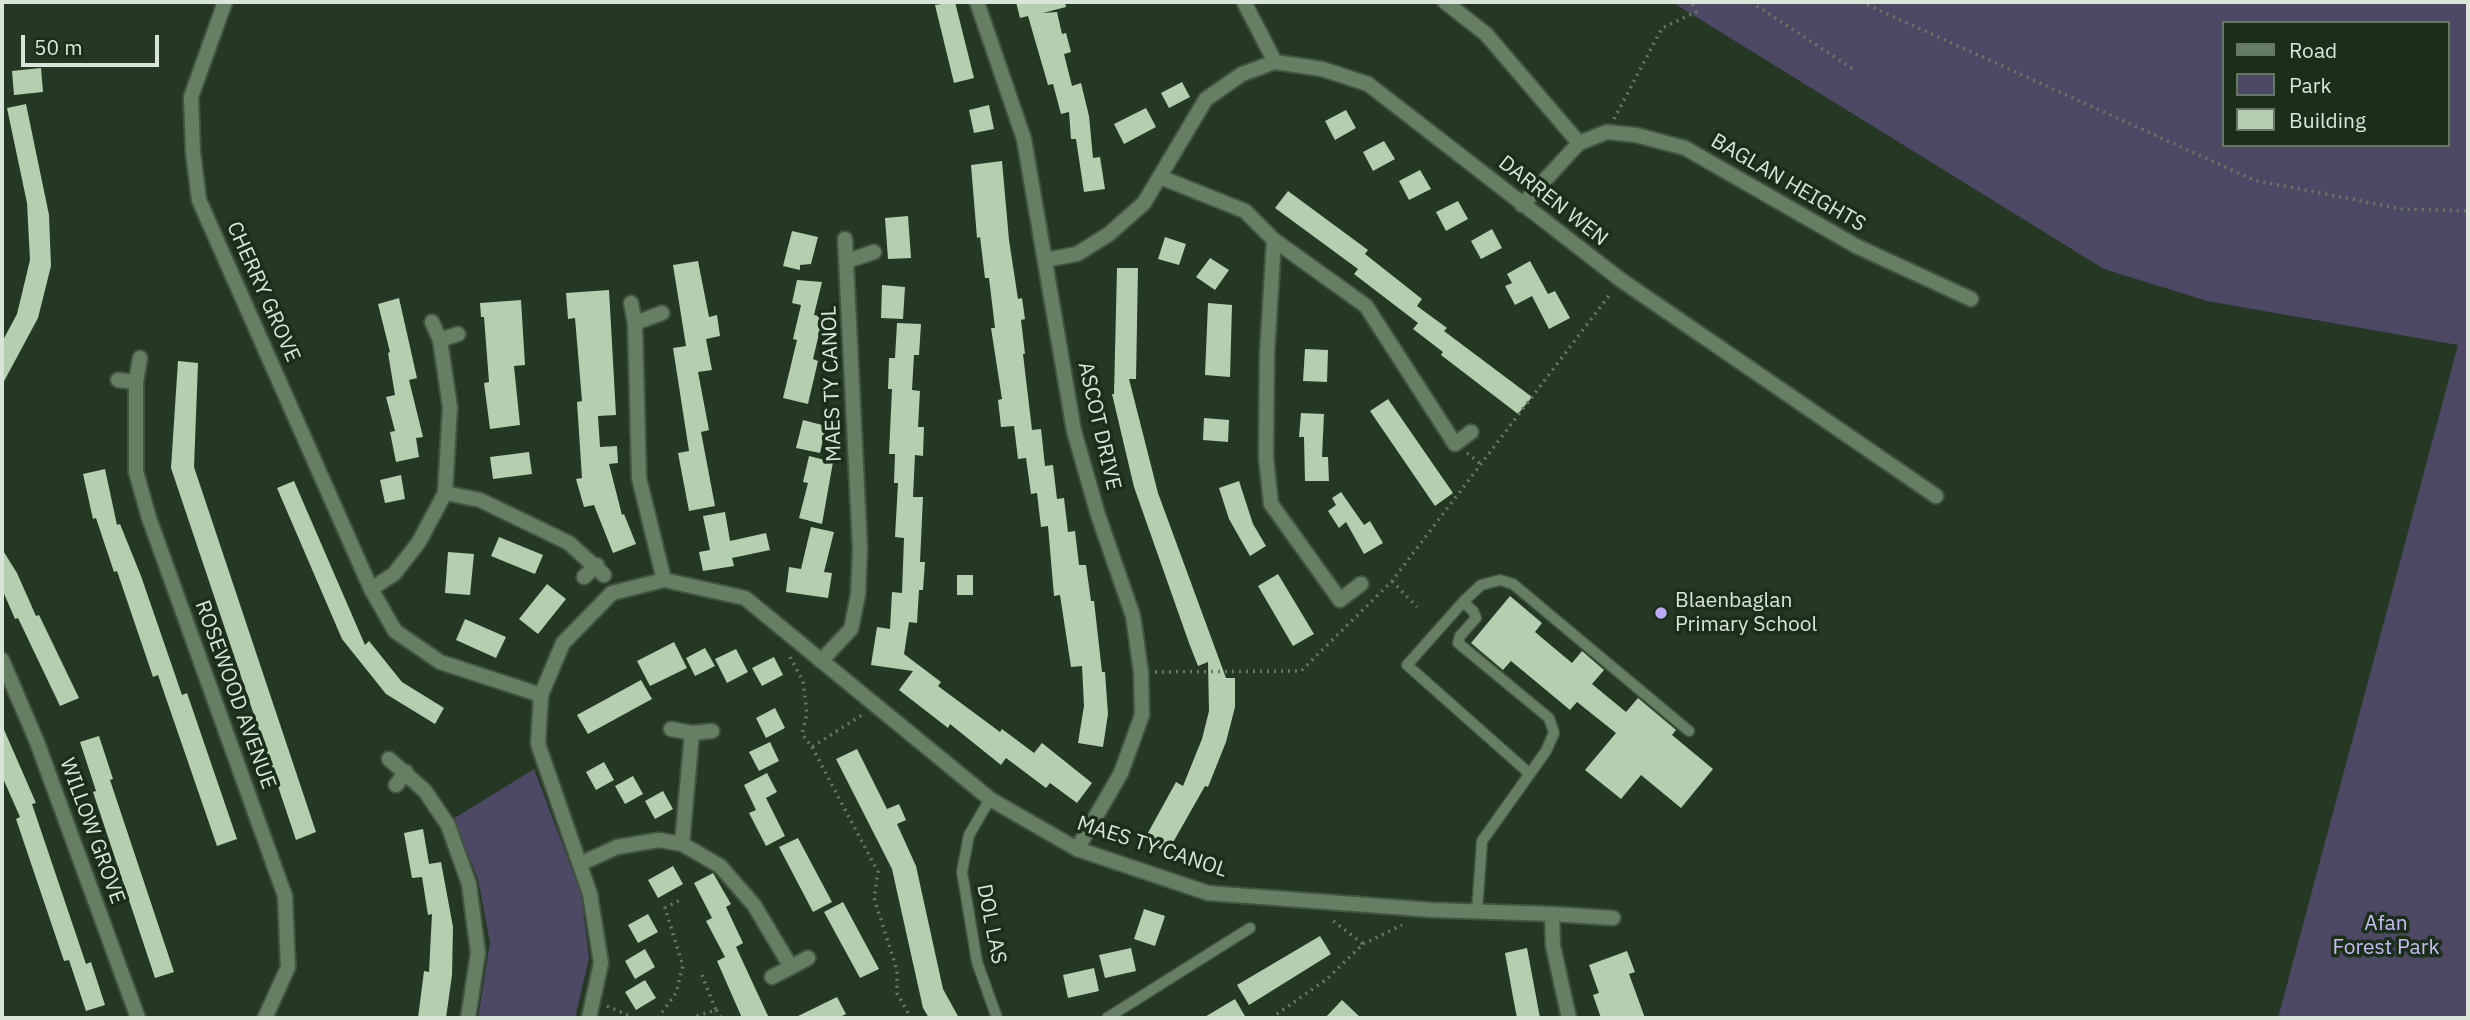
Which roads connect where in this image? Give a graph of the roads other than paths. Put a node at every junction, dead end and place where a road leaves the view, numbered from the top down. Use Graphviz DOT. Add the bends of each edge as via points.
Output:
graph roads {
  1 [pos="225,2"];
  2 [pos="977,2"];
  3 [pos="1244,2"];
  4 [pos="1445,2"];
  5 [pos="1275,62"];
  6 [pos="1579,143"];
  7 [pos="1160,177"];
  8 [pos="1522,205"];
  9 [pos="845,239"];
  10 [pos="1274,240"];
  11 [pos="874,252"];
  12 [pos="1045,260"];
  13 [pos="847,261"];
  14 [pos="1971,299"];
  15 [pos="631,303"];
  16 [pos="662,313"];
  17 [pos="432,322"];
  18 [pos="635,323"];
  19 [pos="458,334"];
  20 [pos="440,340"];
  21 [pos="140,358"];
  22 [pos="118,380"];
  23 [pos="136,382"];
  24 [pos="1471,432"];
  25 [pos="445,493"];
  26 [pos="1936,496"];
  27 [pos="584,577"];
  28 [pos="664,580"];
  29 [pos="1362,584"];
  30 [pos="371,589"];
  31 [pos="1463,602"];
  32 [pos="2,660"];
  33 [pos="821,661"];
  34 [pos="541,695"];
  35 [pos="671,729"];
  36 [pos="712,731"];
  37 [pos="1689,731"];
  38 [pos="692,733"];
  39 [pos="389,759"];
  40 [pos="406,772"];
  41 [pos="1530,774"];
  42 [pos="397,785"];
  43 [pos="990,799"];
  44 [pos="682,844"];
  45 [pos="1077,849"];
  46 [pos="580,864"];
  47 [pos="1477,911"];
  48 [pos="1552,914"];
  49 [pos="1614,918"];
  50 [pos="1250,928"];
  51 [pos="808,958"];
  52 [pos="791,967"];
  53 [pos="772,977"];
  54 [pos="138,1018"];
  55 [pos="265,1018"];
  56 [pos="468,1018"];
  57 [pos="589,1018"];
  58 [pos="997,1018"];
  59 [pos="1107,1018"];
  60 [pos="1569,1018"];
  1 -- 30 [label="street, CHERRY GROVE" via="191,97 199,200"];
  2 -- 12 [label="street, ASCOT DRIVE" via="1024,139"];
  3 -- 5 [label="street"];
  4 -- 6 [label="street" via="1486,34"];
  5 -- 7 [label="street, DARREN WEN" via="1242,74 1206,99"];
  5 -- 8 [label="street, DARREN WEN" via="1322,69 1368,84"];
  6 -- 8 [label="street, BAGLAN HEIGHTS"];
  6 -- 14 [label="street, BAGLAN HEIGHTS" via="1607,132 1685,149 1856,246"];
  7 -- 10 [label="street" via="1245,212"];
  7 -- 12 [label="street, DARREN WEN" via="1144,203 1109,234 1077,254"];
  8 -- 26 [label="street, DARREN WEN" via="1621,280"];
  9 -- 13 [label="street, MAES TY CANOL"];
  10 -- 24 [label="street" via="1366,306 1455,444"];
  10 -- 29 [label="street" via="1266,419 1271,504 1340,600"];
  11 -- 13 [label="street"];
  12 -- 45 [label="street, ASCOT DRIVE" via="1074,431 1133,616 1141,672 1142,715 1125,761"];
  13 -- 33 [label="street, MAES TY CANOL" via="860,549 858,595 851,629"];
  15 -- 18 [label="street"];
  16 -- 18 [label="street"];
  17 -- 20 [label="street"];
  18 -- 28 [label="street" via="639,478"];
  19 -- 20 [label="street"];
  20 -- 25 [label="street" via="450,407"];
  21 -- 23 [label="street, ROSEWOOD AVENUE"];
  22 -- 23 [label="street"];
  23 -- 55 [label="street, ROSEWOOD AVENUE" via="135,472 285,896 288,967"];
  25 -- 27 [label="street" via="480,500 569,543 601,570"];
  25 -- 30 [label="street" via="419,542 394,574"];
  28 -- 33 [label="street, MAES TY CANOL" via="745,598"];
  28 -- 34 [label="street, MAES TY CANOL" via="612,593 563,643"];
  30 -- 34 [label="street, CHERRY GROVE" via="395,631 440,662"];
  31 -- 37 [label="lane" via="1490,580 1513,584"];
  31 -- 41 [label="lane" via="1476,618 1458,643 1553,726 1552,740"];
  31 -- 41 [label="lane" via="1407,665"];
  32 -- 54 [label="street, WILLOW GROVE" via="37,742"];
  33 -- 43 [label="street, MAES TY CANOL"];
  34 -- 46 [label="street, MAES TY CANOL" via="538,744"];
  35 -- 38 [label="street"];
  36 -- 38 [label="street"];
  38 -- 44 [label="street"];
  39 -- 40 [label="street"];
  40 -- 42 [label="street"];
  40 -- 56 [label="street" via="448,825 469,884 478,953"];
  41 -- 47 [label="lane" via="1482,841"];
  43 -- 45 [label="street, MAES TY CANOL"];
  43 -- 58 [label="lane, DOL LAS" via="969,835 962,872 977,962"];
  44 -- 46 [label="street" via="659,840 617,847"];
  44 -- 52 [label="street" via="720,866 754,905"];
  45 -- 47 [label="street, MAES TY CANOL" via="1209,892"];
  46 -- 57 [label="street, MAES TY CANOL" via="590,894 601,963"];
  47 -- 48 [label="street, MAES TY CANOL"];
  48 -- 49 [label="street, MAES TY CANOL"];
  48 -- 60 [label="street" via="1553,946"];
  50 -- 59 [label="lane"];
  51 -- 52 [label="street"];
  52 -- 53 [label="street"];
}
